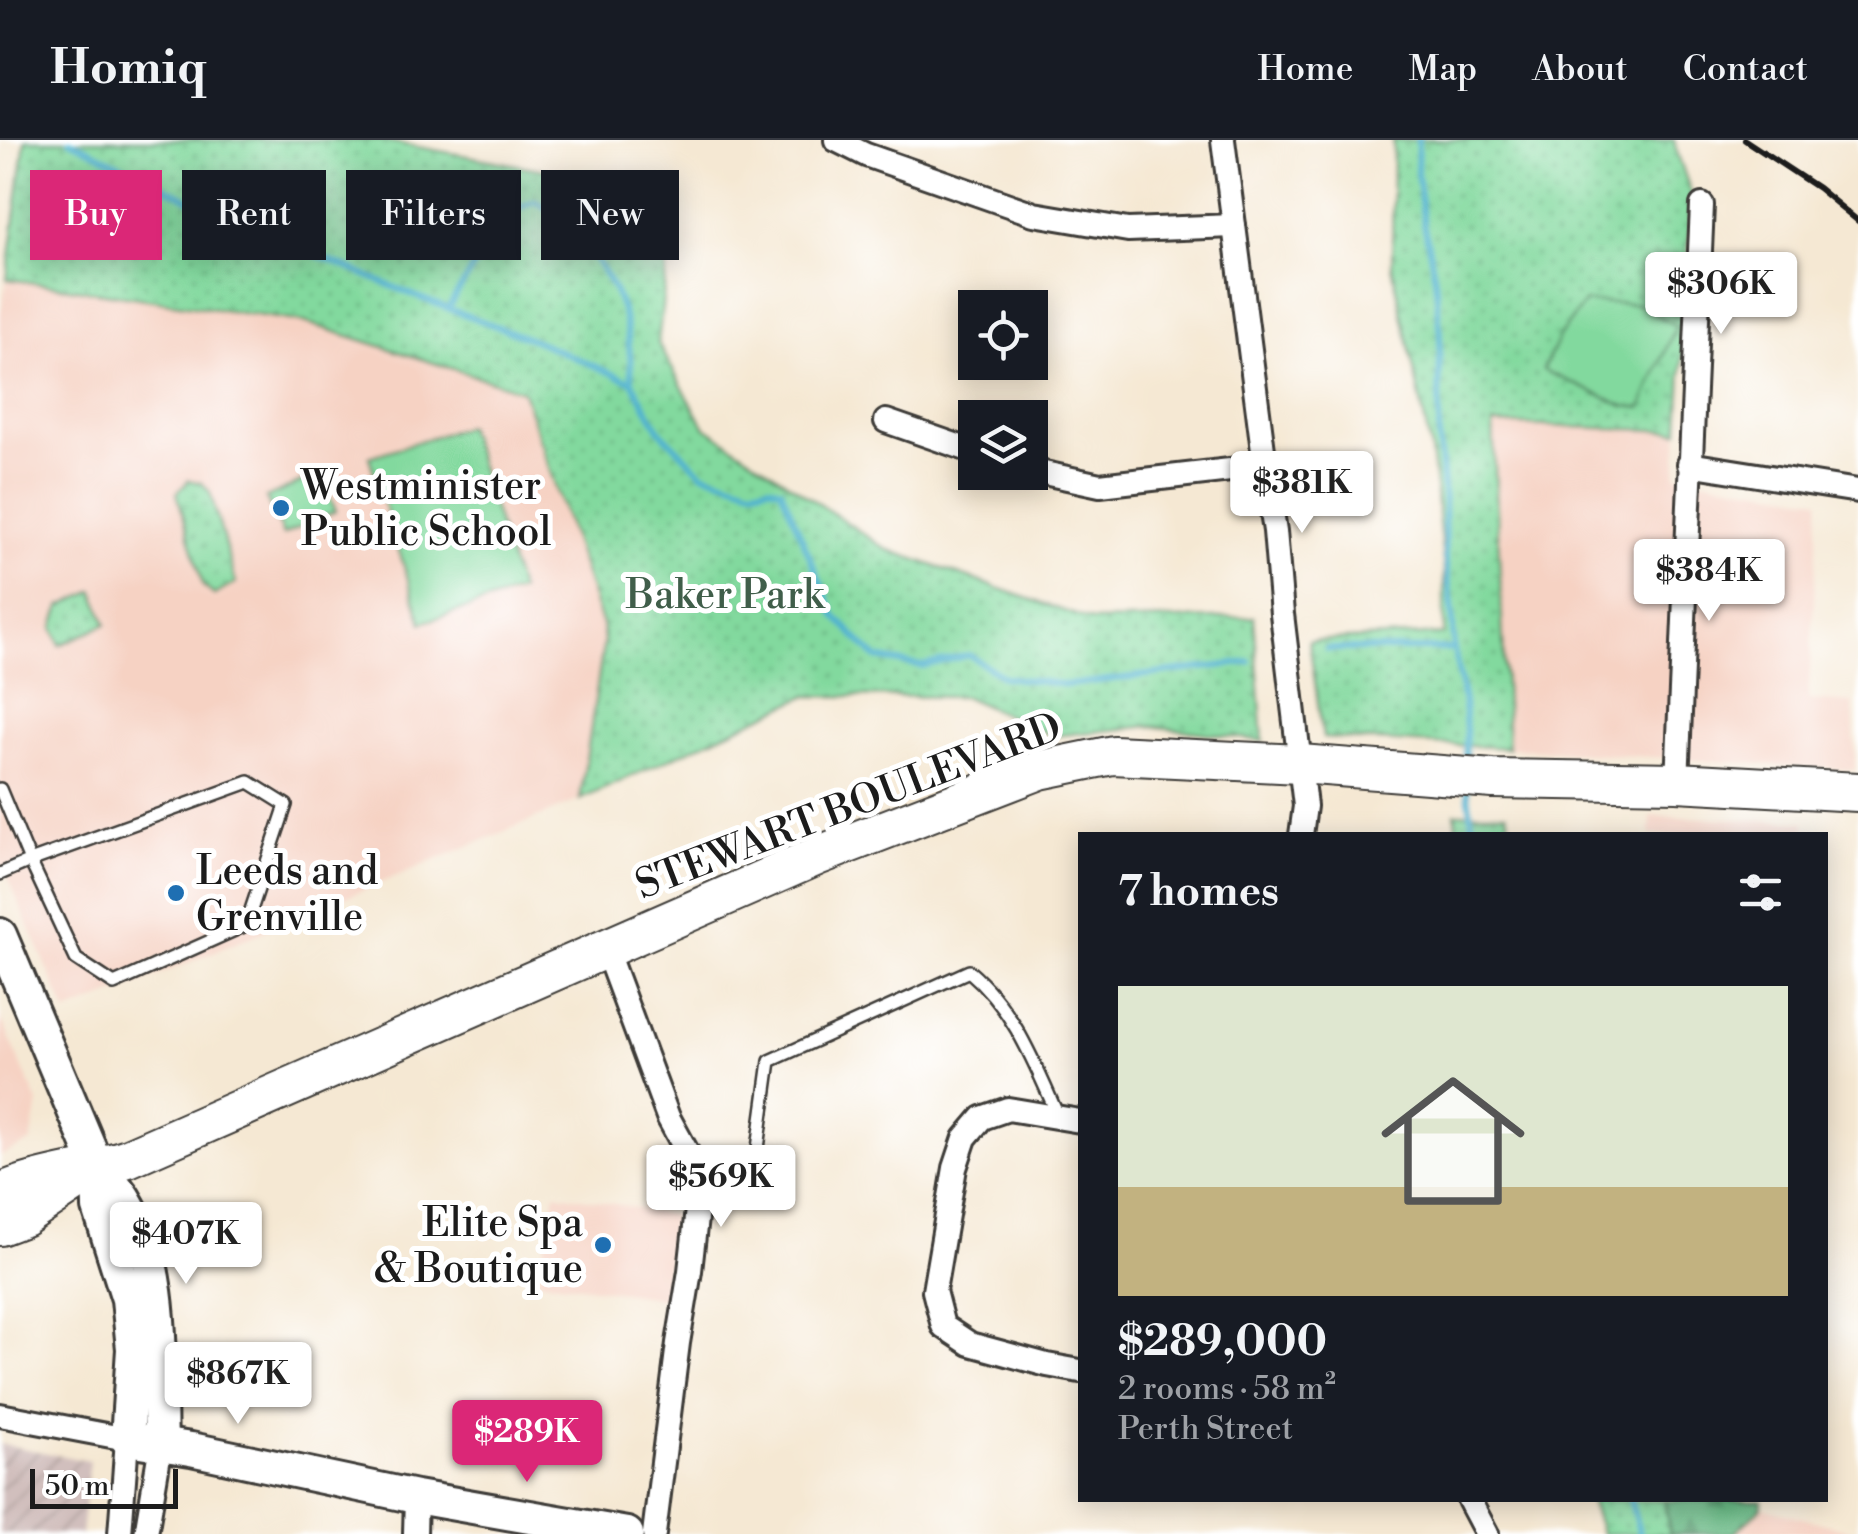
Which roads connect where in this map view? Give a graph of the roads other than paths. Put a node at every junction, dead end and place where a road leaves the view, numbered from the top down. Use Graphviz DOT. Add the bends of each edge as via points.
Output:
graph roads {
  1 [pos="836,140"];
  2 [pos="1223,140"];
  3 [pos="1702,205"];
  4 [pos="1234,226"];
  5 [pos="886,421"];
  6 [pos="958,446"];
  7 [pos="1689,464"];
  8 [pos="1265,466"];
  9 [pos="1048,474"];
  10 [pos="1858,491"];
  11 [pos="1300,764"];
  12 [pos="1677,782"];
  13 [pos="0,789"];
  14 [pos="1858,792"];
  15 [pos="1301,832"];
  16 [pos="30,862"];
  17 [pos="0,874"];
  18 [pos="0,936"];
  19 [pos="605,947"];
  20 [pos="8,976"];
  21 [pos="1070,1120"];
  22 [pos="98,1168"];
  23 [pos="692,1181"];
  24 [pos="0,1193"];
  25 [pos="0,1226"];
  26 [pos="1078,1371"];
  27 [pos="0,1415"];
  28 [pos="127,1439"];
  29 [pos="161,1444"];
  30 [pos="416,1496"];
  31 [pos="1470,1502"];
  32 [pos="120,1534"];
  33 [pos="146,1534"];
  34 [pos="415,1534"];
  35 [pos="627,1534"];
  36 [pos="654,1534"];
  37 [pos="1487,1534"];
  1 -- 4 [label="street" via="1034,214 1128,230"];
  2 -- 4 [label="street"];
  3 -- 7 [label="street"];
  4 -- 8 [label="street"];
  5 -- 6 [label="street"];
  7 -- 10 [label="street"];
  7 -- 12 [label="street"];
  8 -- 9 [label="street" via="1100,485"];
  8 -- 11 [label="street"];
  11 -- 12 [label="main road, STEWART BOULEVARD"];
  11 -- 15 [label="street"];
  11 -- 19 [label="main road, STEWART BOULEVARD" via="1114,755 1040,770"];
  12 -- 14 [label="main road, STEWART BOULEVARD"];
  13 -- 16 [label="lane"];
  16 -- 16 [label="lane" via="76,959 114,984 246,924 286,806 250,782"];
  16 -- 17 [label="lane"];
  18 -- 20 [label="street"];
  19 -- 22 [label="main road, STEWART BOULEVARD"];
  19 -- 23 [label="street" via="687,1152"];
  20 -- 22 [label="street"];
  21 -- 23 [label="lane" via="1019,1030 989,988 968,972 770,1061 754,1170"];
  21 -- 26 [label="street" via="1008,1109 982,1118 965,1138 934,1291 943,1326 970,1344"];
  22 -- 24 [label="main road, STEWART BOULEVARD"];
  22 -- 25 [label="main road, STEWART BOULEVARD"];
  22 -- 28 [label="street" via="99,1208 128,1300 133,1349"];
  22 -- 29 [label="street" via="123,1197 152,1270"];
  23 -- 36 [label="street" via="690,1272"];
  27 -- 28 [label="street"];
  28 -- 29 [label="street"];
  28 -- 32 [label="street"];
  29 -- 30 [label="street"];
  29 -- 33 [label="street"];
  30 -- 34 [label="street"];
  30 -- 35 [label="street"];
  31 -- 37 [label="street"];
}
